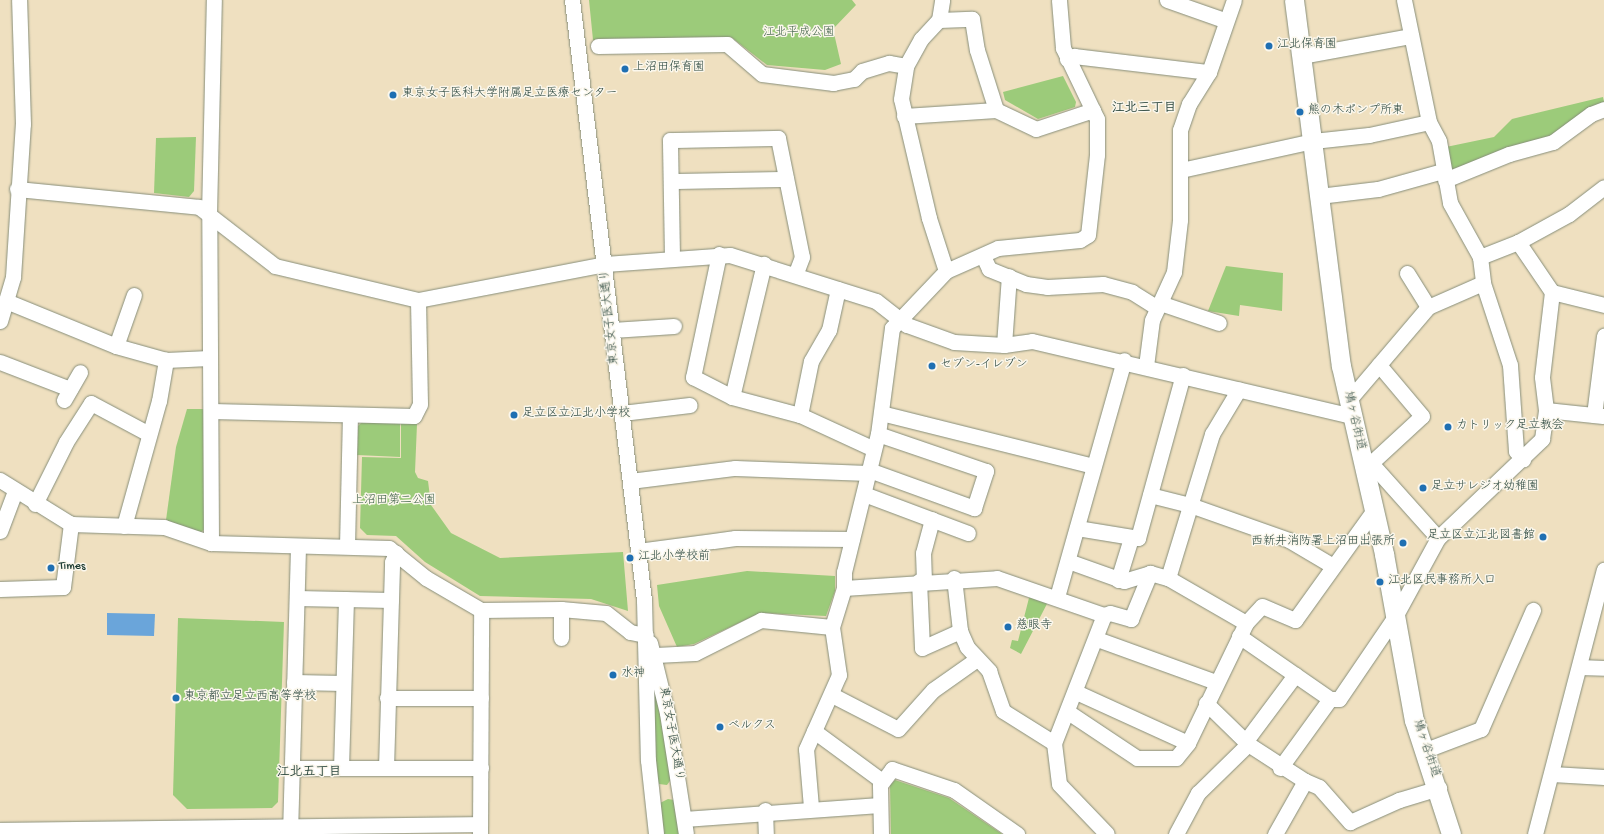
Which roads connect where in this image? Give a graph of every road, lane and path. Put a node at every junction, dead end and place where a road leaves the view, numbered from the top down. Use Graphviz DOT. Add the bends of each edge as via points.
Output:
graph roads {
  1 [pos="19,0"];
  2 [pos="214,0"];
  3 [pos="572,0"];
  4 [pos="942,0"];
  5 [pos="1059,0"];
  6 [pos="1167,0"];
  7 [pos="1234,0"];
  8 [pos="1294,0"];
  9 [pos="1404,0"];
  10 [pos="939,20"];
  11 [pos="1224,20"];
  12 [pos="1411,36"];
  13 [pos="598,46"];
  14 [pos="1301,56"];
  15 [pos="1067,59"];
  16 [pos="906,66"];
  17 [pos="1210,72"];
  18 [pos="1604,109"];
  19 [pos="996,110"];
  20 [pos="1093,110"];
  21 [pos="904,116"];
  22 [pos="1430,122"];
  23 [pos="1312,141"];
  24 [pos="1181,170"];
  25 [pos="1444,175"];
  26 [pos="786,179"];
  27 [pos="671,180"];
  28 [pos="1604,187"];
  29 [pos="17,189"];
  30 [pos="1320,196"];
  31 [pos="209,214"];
  32 [pos="1518,242"];
  33 [pos="719,254"];
  34 [pos="983,256"];
  35 [pos="1480,257"];
  36 [pos="672,258"];
  37 [pos="605,264"];
  38 [pos="764,264"];
  39 [pos="946,271"];
  40 [pos="1408,273"];
  41 [pos="795,275"];
  42 [pos="1009,276"];
  43 [pos="6,282"];
  44 [pos="1483,283"];
  45 [pos="838,289"];
  46 [pos="1552,292"];
  47 [pos="134,294"];
  48 [pos="418,300"];
  49 [pos="6,301"];
  50 [pos="1158,305"];
  51 [pos="1604,305"];
  52 [pos="1428,306"];
  53 [pos="897,319"];
  54 [pos="0,321"];
  55 [pos="1219,323"];
  56 [pos="674,326"];
  57 [pos="612,330"];
  58 [pos="1604,336"];
  59 [pos="1004,345"];
  60 [pos="116,346"];
  61 [pos="209,358"];
  62 [pos="166,360"];
  63 [pos="1124,360"];
  64 [pos="0,362"];
  65 [pos="1379,365"];
  66 [pos="1146,366"];
  67 [pos="80,372"];
  68 [pos="1183,375"];
  69 [pos="1239,389"];
  70 [pos="732,397"];
  71 [pos="690,405"];
  72 [pos="1350,409"];
  73 [pos="1546,410"];
  74 [pos="212,411"];
  75 [pos="622,413"];
  76 [pos="881,413"];
  77 [pos="800,415"];
  78 [pos="350,416"];
  79 [pos="1599,416"];
  80 [pos="149,434"];
  81 [pos="878,434"];
  82 [pos="874,449"];
  83 [pos="1523,459"];
  84 [pos="1367,464"];
  85 [pos="1094,466"];
  86 [pos="869,471"];
  87 [pos="0,480"];
  88 [pos="630,481"];
  89 [pos="15,490"];
  90 [pos="864,494"];
  91 [pos="1150,495"];
  92 [pos="35,504"];
  93 [pos="1190,505"];
  94 [pos="1374,510"];
  95 [pos="932,520"];
  96 [pos="71,524"];
  97 [pos="124,526"];
  98 [pos="1077,528"];
  99 [pos="0,531"];
  100 [pos="968,533"];
  101 [pos="1131,538"];
  102 [pos="1438,538"];
  103 [pos="852,539"];
  104 [pos="211,543"];
  105 [pos="298,546"];
  106 [pos="347,546"];
  107 [pos="638,551"];
  108 [pos="396,553"];
  109 [pos="1068,561"];
  110 [pos="1333,566"];
  111 [pos="1604,570"];
  112 [pos="1150,572"];
  113 [pos="954,578"];
  114 [pos="1168,578"];
  115 [pos="1118,580"];
  116 [pos="921,581"];
  117 [pos="844,588"];
  118 [pos="0,589"];
  119 [pos="1057,597"];
  120 [pos="297,598"];
  121 [pos="346,599"];
  122 [pos="391,600"];
  123 [pos="561,609"];
  124 [pos="481,610"];
  125 [pos="1533,610"];
  126 [pos="1396,615"];
  127 [pos="1104,616"];
  128 [pos="1246,623"];
  129 [pos="832,627"];
  130 [pos="960,631"];
  131 [pos="646,635"];
  132 [pos="1239,636"];
  133 [pos="561,638"];
  134 [pos="1097,639"];
  135 [pos="656,656"];
  136 [pos="977,659"];
  137 [pos="1579,667"];
  138 [pos="1604,668"];
  139 [pos="1295,675"];
  140 [pos="294,682"];
  141 [pos="1216,682"];
  142 [pos="344,683"];
  143 [pos="1076,692"];
  144 [pos="832,695"];
  145 [pos="387,698"];
  146 [pos="481,698"];
  147 [pos="1330,700"];
  148 [pos="1206,703"];
  149 [pos="1068,712"];
  150 [pos="814,731"];
  151 [pos="1054,743"];
  152 [pos="1188,743"];
  153 [pos="1247,743"];
  154 [pos="1423,751"];
  155 [pos="292,768"];
  156 [pos="340,768"];
  157 [pos="386,768"];
  158 [pos="481,768"];
  159 [pos="1280,768"];
  160 [pos="1552,774"];
  161 [pos="1604,777"];
  162 [pos="882,781"];
  163 [pos="1305,781"];
  164 [pos="1439,788"];
  165 [pos="880,805"];
  166 [pos="811,807"];
  167 [pos="765,810"];
  168 [pos="684,819"];
  169 [pos="403,829"];
  170 [pos="480,829"];
  171 [pos="0,830"];
  172 [pos="290,830"];
  173 [pos="169,831"];
  174 [pos="656,834"];
  175 [pos="686,834"];
  176 [pos="766,834"];
  177 [pos="881,834"];
  178 [pos="1017,834"];
  179 [pos="1107,834"];
  180 [pos="1176,834"];
  181 [pos="1275,834"];
  182 [pos="1451,834"];
  183 [pos="1535,834"];
  1 -- 29 [label="street" via="23,124"];
  2 -- 31 [label="street"];
  3 -- 37 [label="street, 東京女子医大通り"];
  4 -- 10 [label="street"];
  5 -- 15 [label="street" via="1062,48"];
  6 -- 11 [label="street"];
  7 -- 11 [label="street"];
  8 -- 14 [label="main road, 鳩ヶ谷街道"];
  9 -- 12 [label="street"];
  10 -- 16 [label="street" via="921,39"];
  10 -- 19 [label="street" via="972,19 977,50"];
  11 -- 17 [label="street"];
  12 -- 14 [label="street"];
  12 -- 22 [label="street"];
  13 -- 16 [label="street" via="726,44 762,74 833,83 854,79 862,71 889,64"];
  14 -- 23 [label="main road, 鳩ヶ谷街道"];
  15 -- 17 [label="street" via="1074,56"];
  15 -- 20 [label="street"];
  16 -- 21 [label="street" via="901,99"];
  17 -- 24 [label="street" via="1189,104 1180,130"];
  18 -- 25 [label="street" via="1591,114 1553,142"];
  19 -- 20 [label="street" via="1036,129"];
  19 -- 21 [label="street"];
  20 -- 34 [label="street" via="1097,154 1088,235 1080,240 998,248"];
  21 -- 39 [label="street" via="929,218"];
  22 -- 23 [label="street" via="1369,135"];
  22 -- 25 [label="street" via="1439,141"];
  23 -- 24 [label="street"];
  23 -- 30 [label="main road, 鳩ヶ谷街道"];
  24 -- 50 [label="street" via="1174,272"];
  25 -- 30 [label="street"];
  25 -- 35 [label="street" via="1450,203"];
  26 -- 27 [label="street"];
  26 -- 27 [label="street" via="778,138 670,140"];
  26 -- 41 [label="street" via="802,257"];
  27 -- 36 [label="street"];
  28 -- 32 [label="street" via="1569,214"];
  29 -- 31 [label="street" via="199,207"];
  29 -- 43 [label="street"];
  30 -- 72 [label="main road, 鳩ヶ谷街道"];
  31 -- 48 [label="street" via="275,266"];
  31 -- 61 [label="street"];
  32 -- 35 [label="street"];
  32 -- 46 [label="street"];
  33 -- 36 [label="street"];
  33 -- 38 [label="street"];
  33 -- 70 [label="street" via="693,377"];
  34 -- 39 [label="street"];
  34 -- 42 [label="street" via="989,270"];
  35 -- 44 [label="street"];
  36 -- 37 [label="street"];
  37 -- 48 [label="street"];
  37 -- 57 [label="street, 東京女子医大通り"];
  38 -- 41 [label="street"];
  38 -- 70 [label="street"];
  39 -- 53 [label="street"];
  40 -- 52 [label="street"];
  41 -- 45 [label="street"];
  42 -- 50 [label="street" via="1026,284 1047,288 1103,284 1132,292"];
  42 -- 59 [label="street"];
  43 -- 49 [label="street"];
  44 -- 52 [label="street"];
  44 -- 83 [label="street" via="1513,378 1516,451"];
  45 -- 53 [label="street" via="876,302"];
  45 -- 77 [label="street" via="829,330 811,361"];
  46 -- 51 [label="street"];
  46 -- 73 [label="street" via="1542,376"];
  47 -- 60 [label="street"];
  48 -- 78 [label="street" via="420,404 414,416"];
  49 -- 54 [label="street"];
  49 -- 60 [label="street"];
  50 -- 55 [label="street"];
  50 -- 66 [label="street"];
  52 -- 65 [label="street"];
  53 -- 59 [label="street" via="954,342"];
  53 -- 76 [label="street" via="887,353"];
  56 -- 57 [label="street"];
  57 -- 75 [label="street, 東京女子医大通り"];
  58 -- 79 [label="street"];
  59 -- 63 [label="street" via="1032,341"];
  60 -- 62 [label="street"];
  61 -- 62 [label="street"];
  61 -- 74 [label="street"];
  62 -- 80 [label="street"];
  63 -- 66 [label="street"];
  63 -- 85 [label="street"];
  64 -- 67 [label="street" via="67,395"];
  65 -- 72 [label="street"];
  65 -- 84 [label="street" via="1422,416"];
  66 -- 68 [label="street"];
  68 -- 69 [label="street"];
  68 -- 91 [label="street"];
  69 -- 72 [label="street"];
  69 -- 93 [label="street" via="1212,434"];
  70 -- 77 [label="street"];
  71 -- 75 [label="street"];
  72 -- 84 [label="main road, 鳩ヶ谷街道"];
  73 -- 79 [label="street"];
  73 -- 83 [label="street" via="1542,439"];
  74 -- 78 [label="street"];
  74 -- 104 [label="street"];
  75 -- 88 [label="street, 東京女子医大通り"];
  76 -- 81 [label="street"];
  76 -- 85 [label="street"];
  77 -- 82 [label="street"];
  78 -- 106 [label="street"];
  80 -- 92 [label="street" via="91,403 66,442"];
  80 -- 97 [label="street"];
  81 -- 82 [label="street"];
  81 -- 86 [label="street" via="986,471 974,508"];
  82 -- 86 [label="street"];
  83 -- 102 [label="street"];
  84 -- 94 [label="main road, 鳩ヶ谷街道"];
  84 -- 102 [label="street"];
  85 -- 98 [label="street"];
  86 -- 88 [label="street" via="735,468"];
  86 -- 90 [label="street"];
  87 -- 89 [label="street"];
  88 -- 107 [label="street, 東京女子医大通り"];
  89 -- 92 [label="street"];
  89 -- 99 [label="street"];
  90 -- 95 [label="street"];
  90 -- 103 [label="street"];
  91 -- 93 [label="street"];
  91 -- 101 [label="street" via="1138,538"];
  92 -- 96 [label="street"];
  93 -- 110 [label="street" via="1289,540"];
  93 -- 114 [label="street"];
  94 -- 110 [label="street"];
  94 -- 126 [label="main road, 鳩ヶ谷街道"];
  95 -- 100 [label="street"];
  95 -- 116 [label="street" via="923,553"];
  96 -- 97 [label="street"];
  96 -- 118 [label="street" via="64,587"];
  97 -- 104 [label="street" via="164,527"];
  98 -- 101 [label="street"];
  98 -- 109 [label="street"];
  101 -- 115 [label="street"];
  102 -- 126 [label="street"];
  103 -- 107 [label="street" via="735,538"];
  103 -- 117 [label="street"];
  104 -- 105 [label="street"];
  105 -- 106 [label="street"];
  105 -- 120 [label="street"];
  106 -- 108 [label="street" via="389,548"];
  107 -- 131 [label="street, 東京女子医大通り"];
  108 -- 122 [label="street"];
  108 -- 124 [label="street" via="426,578"];
  109 -- 115 [label="street"];
  109 -- 119 [label="street"];
  110 -- 128 [label="street" via="1295,620 1262,606"];
  111 -- 137 [label="street"];
  112 -- 114 [label="street"];
  112 -- 115 [label="street"];
  112 -- 127 [label="street" via="1131,619 1110,612"];
  113 -- 116 [label="street"];
  113 -- 119 [label="street" via="997,578"];
  113 -- 130 [label="street"];
  114 -- 128 [label="street"];
  116 -- 117 [label="street"];
  116 -- 130 [label="street" via="922,648"];
  117 -- 129 [label="street"];
  119 -- 127 [label="street"];
  120 -- 121 [label="street"];
  120 -- 140 [label="street"];
  121 -- 122 [label="street"];
  121 -- 142 [label="street"];
  122 -- 145 [label="street"];
  123 -- 124 [label="street"];
  123 -- 131 [label="street" via="606,613 630,632"];
  123 -- 133 [label="street"];
  124 -- 146 [label="street"];
  125 -- 154 [label="street" via="1481,729"];
  126 -- 147 [label="street" via="1339,699"];
  126 -- 154 [label="main road, 鳩ヶ谷街道" via="1414,720"];
  127 -- 134 [label="street"];
  128 -- 132 [label="street"];
  129 -- 135 [label="street" via="761,620 694,653"];
  129 -- 144 [label="street" via="840,664"];
  130 -- 136 [label="street"];
  131 -- 135 [label="street, 東京女子医大通り"];
  131 -- 174 [label="street, 東京女子医大通り" via="648,760"];
  132 -- 139 [label="street"];
  132 -- 141 [label="street"];
  134 -- 141 [label="street"];
  134 -- 143 [label="street"];
  135 -- 168 [label="street, 東京女子医大通り"];
  136 -- 144 [label="street" via="933,690 898,729"];
  136 -- 151 [label="street" via="989,671 1003,711"];
  137 -- 138 [label="street"];
  137 -- 160 [label="street"];
  139 -- 147 [label="street"];
  139 -- 153 [label="street"];
  140 -- 142 [label="street"];
  140 -- 155 [label="street"];
  141 -- 148 [label="street"];
  142 -- 156 [label="street"];
  143 -- 149 [label="street"];
  143 -- 152 [label="street"];
  144 -- 150 [label="street"];
  145 -- 146 [label="street"];
  145 -- 157 [label="street"];
  146 -- 158 [label="street"];
  147 -- 159 [label="street"];
  148 -- 152 [label="street"];
  148 -- 153 [label="street"];
  149 -- 151 [label="street"];
  149 -- 152 [label="street" via="1137,758 1176,758"];
  150 -- 162 [label="street"];
  150 -- 166 [label="street" via="806,749"];
  151 -- 179 [label="street" via="1059,784"];
  153 -- 159 [label="street"];
  153 -- 180 [label="street" via="1198,793"];
  154 -- 164 [label="main road, 鳩ヶ谷街道"];
  155 -- 156 [label="street"];
  155 -- 172 [label="street"];
  156 -- 157 [label="street"];
  157 -- 158 [label="street"];
  158 -- 170 [label="street"];
  159 -- 163 [label="street"];
  160 -- 161 [label="street"];
  160 -- 183 [label="street"];
  162 -- 165 [label="street"];
  162 -- 178 [label="street" via="892,768 954,790"];
  163 -- 164 [label="street" via="1319,787 1350,822 1399,800"];
  163 -- 181 [label="street"];
  164 -- 182 [label="main road, 鳩ヶ谷街道"];
  165 -- 166 [label="street"];
  165 -- 177 [label="street"];
  166 -- 167 [label="street"];
  167 -- 168 [label="street"];
  167 -- 176 [label="street"];
  168 -- 175 [label="street, 東京女子医大通り"];
  169 -- 170 [label="street"];
  169 -- 172 [label="street"];
  171 -- 173 [label="street"];
  172 -- 173 [label="street"];
}
